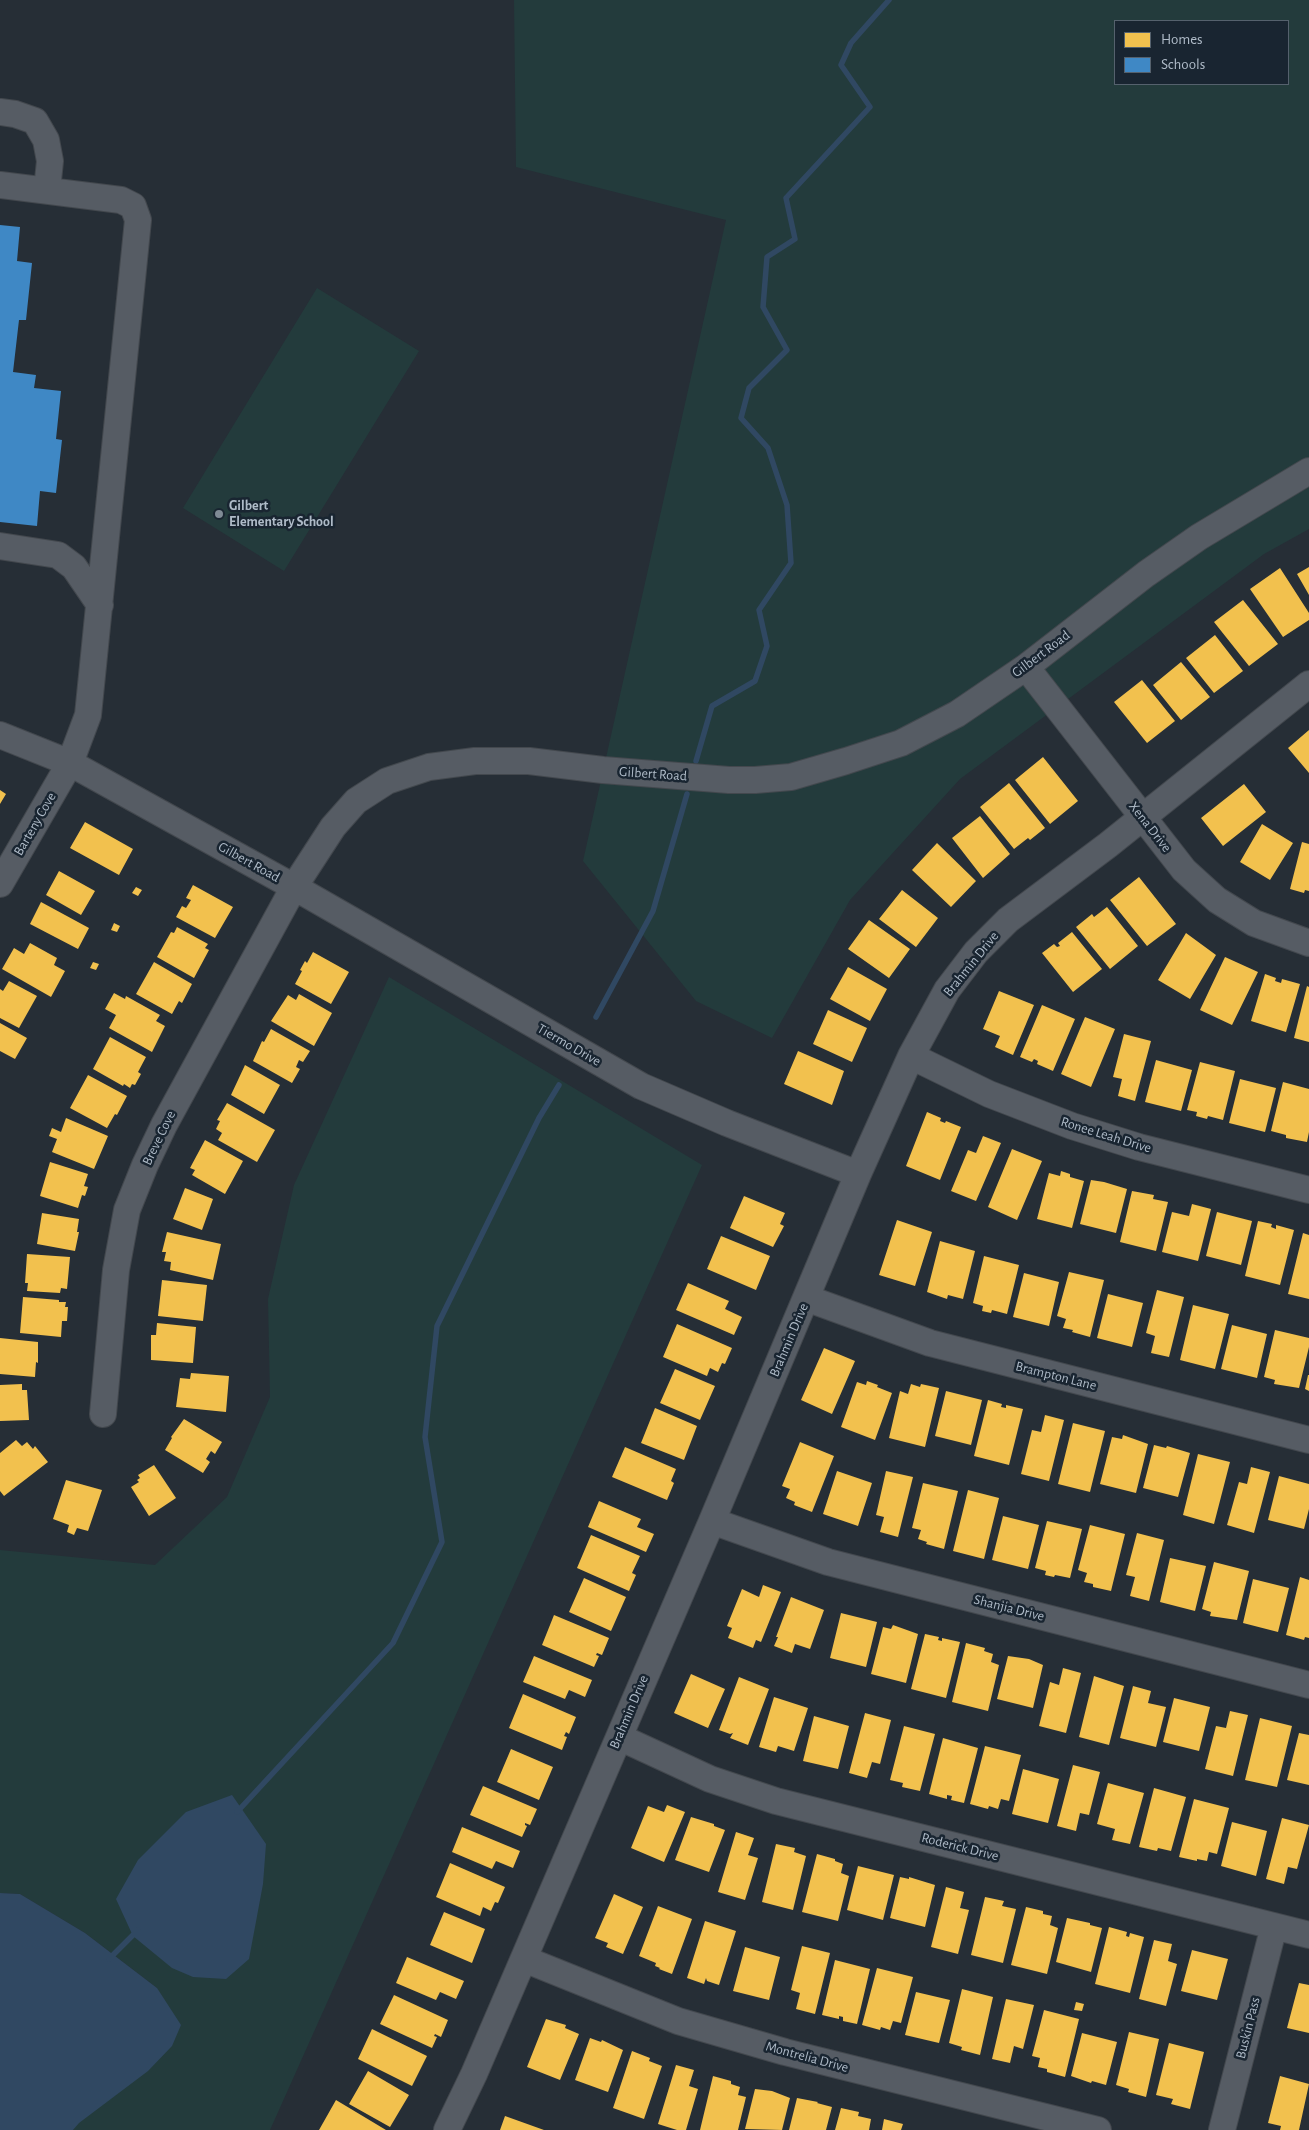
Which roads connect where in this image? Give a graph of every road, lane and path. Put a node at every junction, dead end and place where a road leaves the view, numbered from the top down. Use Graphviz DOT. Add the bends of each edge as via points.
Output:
graph roads {
  1 [pos="0,112"];
  2 [pos="0,186"];
  3 [pos="47,190"];
  4 [pos="1309,471"];
  5 [pos="0,546"];
  6 [pos="100,605"];
  7 [pos="1026,667"];
  8 [pos="1309,684"];
  9 [pos="0,735"];
  10 [pos="70,763"];
  11 [pos="1142,817"];
  12 [pos="0,884"];
  13 [pos="294,887"];
  14 [pos="1309,943"];
  15 [pos="911,1056"];
  16 [pos="858,1174"];
  17 [pos="1309,1190"];
  18 [pos="806,1298"];
  19 [pos="103,1414"];
  20 [pos="1309,1440"];
  21 [pos="712,1521"];
  22 [pos="1309,1685"];
  23 [pos="619,1737"];
  24 [pos="1274,1926"];
  25 [pos="1309,1935"];
  26 [pos="524,1959"];
  27 [pos="447,2130"];
  28 [pos="1098,2130"];
  29 [pos="1222,2130"];
  1 -- 3 [label="street" via="35,121 46,140 50,161"];
  2 -- 3 [label="street, Barteny Cove"];
  3 -- 6 [label="street, Barteny Cove" via="121,200 133,206 138,220"];
  4 -- 7 [label="street, Gilbert Road" via="1199,536"];
  5 -- 6 [label="street" via="58,555 74,567"];
  6 -- 10 [label="street, Barteny Cove" via="88,715"];
  7 -- 11 [label="street, Xena Drive"];
  7 -- 13 [label="street, Gilbert Road" via="957,714 916,736 791,777 729,780 529,761 475,761 428,767 387,781 356,801 333,827"];
  8 -- 11 [label="street, Brahmin Drive"];
  9 -- 10 [label="street, Gilbert Road"];
  10 -- 12 [label="street, Barteny Cove"];
  10 -- 13 [label="street, Gilbert Road"];
  11 -- 14 [label="street, Xena Drive" via="1184,870 1217,900 1254,923"];
  11 -- 15 [label="street, Brahmin Drive" via="1008,920 976,952 947,990"];
  13 -- 16 [label="street, Tiermo Drive" via="641,1086"];
  13 -- 19 [label="street, Breve Cove" via="164,1125 127,1210 116,1270"];
  15 -- 16 [label="street, Brahmin Drive"];
  15 -- 17 [label="street, Ronee Leah Drive" via="989,1094 1072,1126 1139,1147"];
  16 -- 18 [label="street, Brahmin Drive"];
  18 -- 20 [label="street, Brampton Lane" via="930,1343"];
  18 -- 21 [label="street, Brahmin Drive"];
  21 -- 22 [label="street, Shanjia Drive" via="828,1562"];
  21 -- 23 [label="street, Brahmin Drive"];
  23 -- 24 [label="street, Roderick Drive" via="710,1779 776,1801"];
  23 -- 26 [label="street, Brahmin Drive"];
  24 -- 25 [label="street, Roderick Drive"];
  24 -- 29 [label="street, Buskin Pass"];
  26 -- 27 [label="street, Brahmin Drive"];
  26 -- 28 [label="street, Montrelia Drive" via="678,2021 785,2052"];
}
